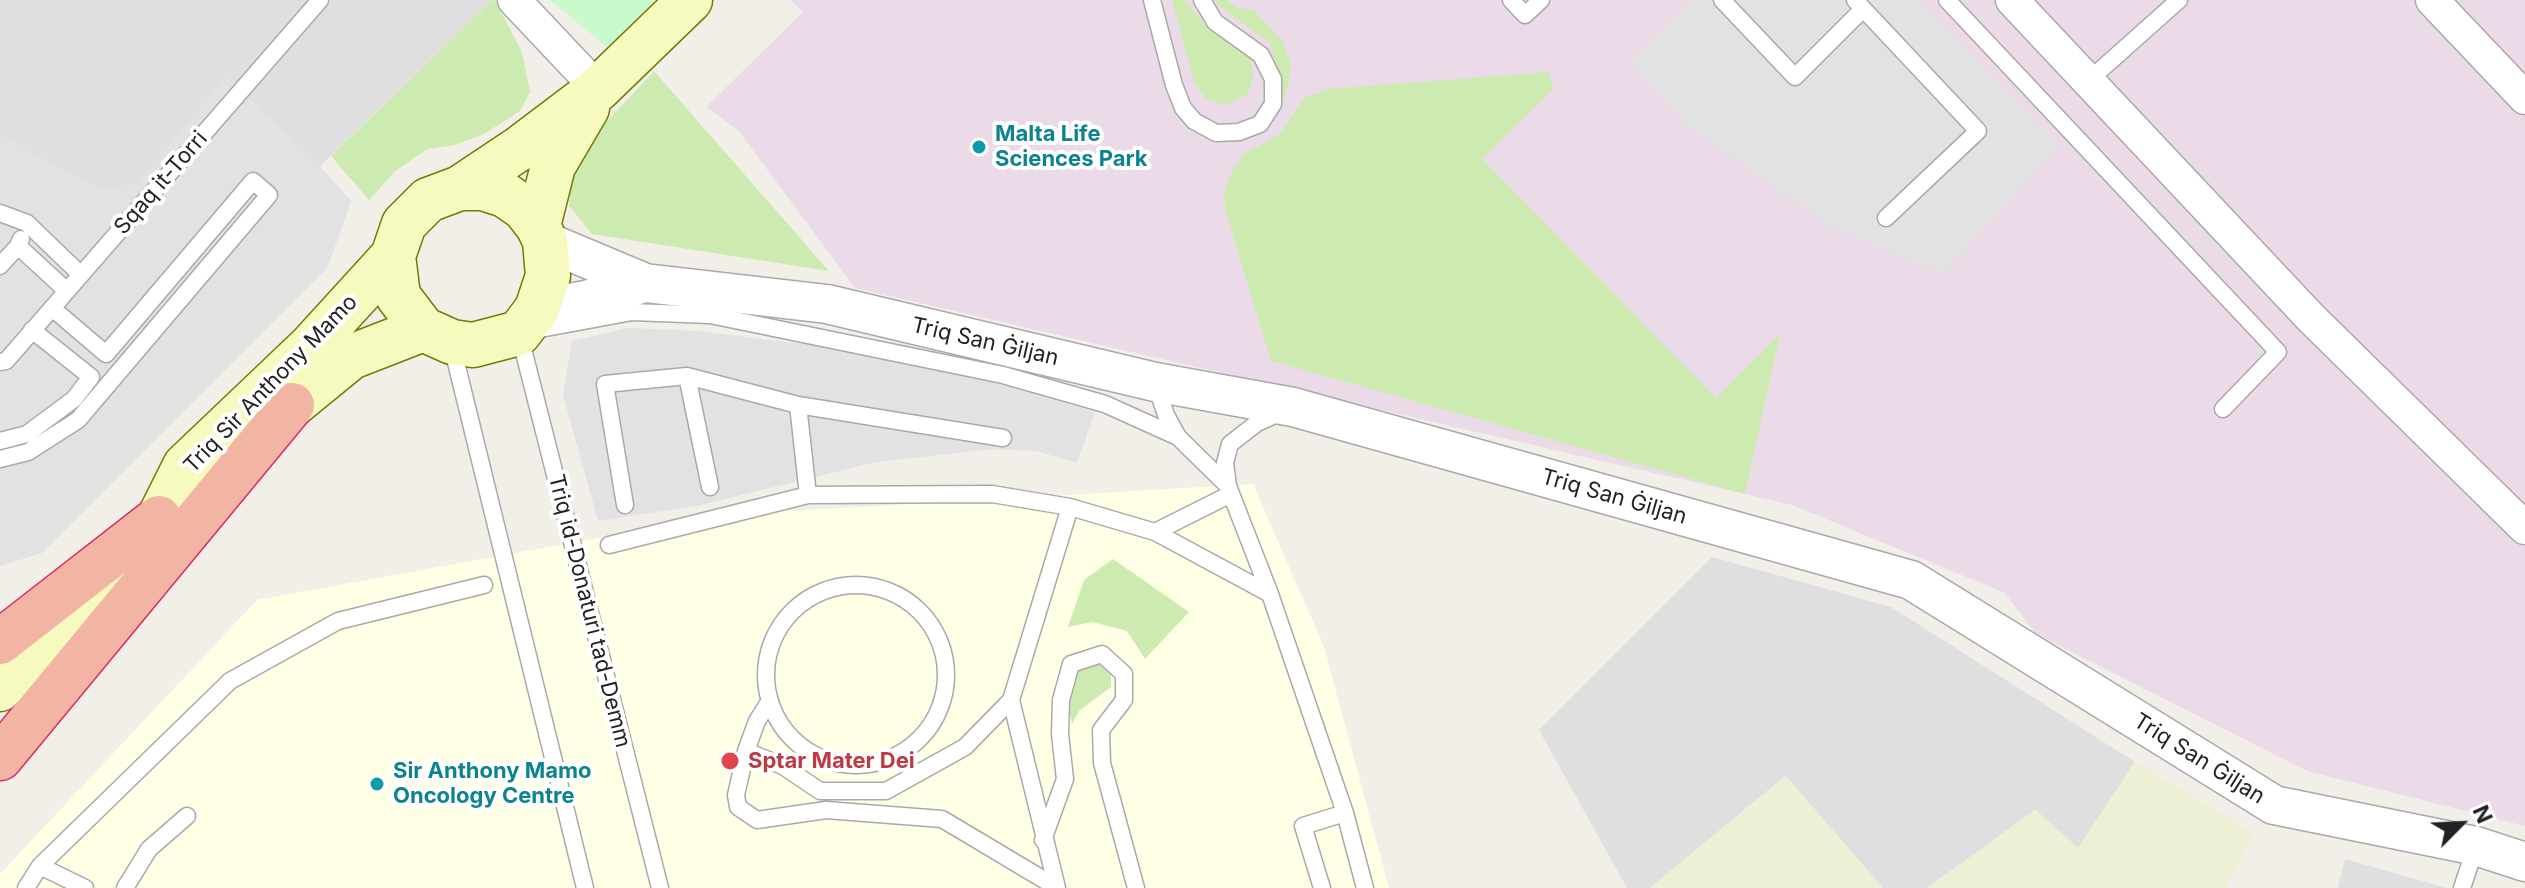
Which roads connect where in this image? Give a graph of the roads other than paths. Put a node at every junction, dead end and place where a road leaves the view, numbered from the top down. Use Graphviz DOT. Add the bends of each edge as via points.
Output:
graph roads {
  1 [pos="320,0"];
  2 [pos="514,0"];
  3 [pos="690,0"];
  4 [pos="1152,0"];
  5 [pos="1202,0"];
  6 [pos="1511,0"];
  7 [pos="1541,0"];
  8 [pos="1722,0"];
  9 [pos="1947,0"];
  10 [pos="2012,0"];
  11 [pos="2179,0"];
  12 [pos="2432,0"];
  13 [pos="1859,4"];
  14 [pos="2088,81"];
  15 [pos="598,89"];
  16 [pos="2525,98"];
  17 [pos="460,188"];
  18 [pos="0,213"];
  19 [pos="1886,218"];
  20 [pos="27,223"];
  21 [pos="542,234"];
  22 [pos="18,246"];
  23 [pos="393,256"];
  24 [pos="0,266"];
  25 [pos="81,275"];
  26 [pos="645,283"];
  27 [pos="67,291"];
  28 [pos="52,308"];
  29 [pos="528,321"];
  30 [pos="32,330"];
  31 [pos="437,336"];
  32 [pos="0,362"];
  33 [pos="687,376"];
  34 [pos="1155,382"];
  35 [pos="292,405"];
  36 [pos="798,405"];
  37 [pos="1293,407"];
  38 [pos="2223,409"];
  39 [pos="1178,437"];
  40 [pos="1003,438"];
  41 [pos="0,441"];
  42 [pos="0,459"];
  43 [pos="710,487"];
  44 [pos="1229,490"];
  45 [pos="808,495"];
  46 [pos="625,505"];
  47 [pos="1070,507"];
  48 [pos="159,518"];
  49 [pos="2525,528"];
  50 [pos="1155,532"];
  51 [pos="609,545"];
  52 [pos="484,585"];
  53 [pos="1270,594"];
  54 [pos="0,642"];
  55 [pos="0,689"];
  56 [pos="1011,700"];
  57 [pos="769,702"];
  58 [pos="746,751"];
  59 [pos="0,758"];
  60 [pos="1345,813"];
  61 [pos="187,816"];
  62 [pos="1043,840"];
  63 [pos="2476,846"];
  64 [pos="2525,862"];
  65 [pos="40,866"];
  66 [pos="26,888"];
  67 [pos="85,888"];
  68 [pos="125,888"];
  69 [pos="585,888"];
  70 [pos="660,888"];
  71 [pos="1056,888"];
  72 [pos="1136,888"];
  73 [pos="1322,888"];
  74 [pos="1365,888"];
  75 [pos="2462,888"];
  1 -- 25 [label="lane, Sqaq it-Torri"];
  2 -- 15 [label="street"];
  3 -- 15 [label="main road, Triq Sir Anthony Mamo"];
  4 -- 5 [label="lane" via="1183,108 1216,133 1239,132 1260,124 1273,104 1273,79 1261,55 1215,22"];
  6 -- 7 [label="lane" via="1525,15"];
  8 -- 13 [label="lane" via="1795,77"];
  9 -- 38 [label="lane" via="2278,352"];
  10 -- 14 [label="street"];
  11 -- 14 [label="lane"];
  12 -- 16 [label="street"];
  13 -- 19 [label="lane" via="1978,131"];
  14 -- 49 [label="street" via="2311,318"];
  15 -- 17 [label="main road, Triq Sir Anthony Mamo"];
  15 -- 21 [label="main road, Triq Sir Anthony Mamo" via="553,166"];
  17 -- 21 [label="main road" via="505,195 524,208"];
  17 -- 23 [label="main road, Triq Sir Anthony Mamo" via="428,200 404,224"];
  18 -- 20 [label="lane"];
  20 -- 22 [label="lane"];
  20 -- 25 [label="lane"];
  21 -- 26 [label="street, Triq San Ġiljan"];
  21 -- 29 [label="main road, Triq Sir Anthony Mamo" via="548,276"];
  22 -- 24 [label="lane"];
  22 -- 27 [label="lane"];
  23 -- 31 [label="main road" via="398,296"];
  23 -- 48 [label="main road, Triq Sir Anthony Mamo" via="310,347 185,466"];
  25 -- 27 [label="lane, Sqaq it-Torri"];
  26 -- 29 [label="street, Triq San Ġiljan"];
  26 -- 34 [label="street, Triq San Ġiljan" via="827,304"];
  27 -- 28 [label="lane, Sqaq it-Torri"];
  28 -- 30 [label="lane, Sqaq it-Torri"];
  28 -- 42 [label="lane" via="106,354 253,181 269,195 78,420 28,452"];
  29 -- 31 [label="main road, Triq Sir Anthony Mamo" via="473,345"];
  29 -- 39 [label="lane" via="632,312 710,315 1003,375 1105,404"];
  29 -- 70 [label="lane, Triq id-Donaturi tad-Demm"];
  30 -- 32 [label="lane, Sqaq it-Torri"];
  30 -- 41 [label="lane" via="91,377 74,399 27,434"];
  31 -- 35 [label="main road, Triq Sir Anthony Mamo" via="351,357"];
  31 -- 69 [label="lane"];
  33 -- 36 [label="lane"];
  33 -- 43 [label="lane"];
  33 -- 46 [label="lane" via="605,384"];
  34 -- 37 [label="street, Triq San Ġiljan"];
  34 -- 39 [label="lane"];
  35 -- 48 [label="main road, Triq Sir Anthony Mamo"];
  35 -- 59 [label="highway"];
  36 -- 40 [label="lane"];
  36 -- 45 [label="lane"];
  37 -- 44 [label="lane" via="1257,423 1230,444 1225,463"];
  37 -- 63 [label="street, Triq San Ġiljan" via="1911,580 2274,805"];
  39 -- 44 [label="lane"];
  44 -- 50 [label="lane"];
  44 -- 53 [label="lane"];
  45 -- 47 [label="lane" via="992,494"];
  45 -- 51 [label="lane"];
  47 -- 50 [label="lane"];
  47 -- 56 [label="lane"];
  48 -- 54 [label="highway"];
  48 -- 55 [label="main road, Triq Sir Anthony Mamo"];
  50 -- 53 [label="lane"];
  52 -- 65 [label="lane" via="338,621 230,681"];
  53 -- 60 [label="lane"];
  56 -- 58 [label="lane" via="965,747 886,791 820,791 783,766"];
  56 -- 62 [label="lane"];
  57 -- 57 [label="lane" via="765,672 778,629 809,596 837,585 868,584 897,594 922,612 938,638 946,667 944,697 913,746 887,760 859,765 830,762 804,749 782,729"];
  57 -- 58 [label="lane"];
  58 -- 71 [label="lane" via="736,795 738,807 757,820 826,810 942,819"];
  60 -- 73 [label="lane" via="1303,826"];
  60 -- 74 [label="lane"];
  61 -- 68 [label="lane" via="149,849"];
  62 -- 71 [label="lane"];
  62 -- 72 [label="lane" via="1065,779 1061,700 1071,664 1102,654 1124,674 1124,700 1101,730 1102,763"];
  63 -- 64 [label="street, Triq San Ġiljan"];
  63 -- 75 [label="lane"];
  65 -- 66 [label="lane"];
  65 -- 67 [label="lane"];
}
